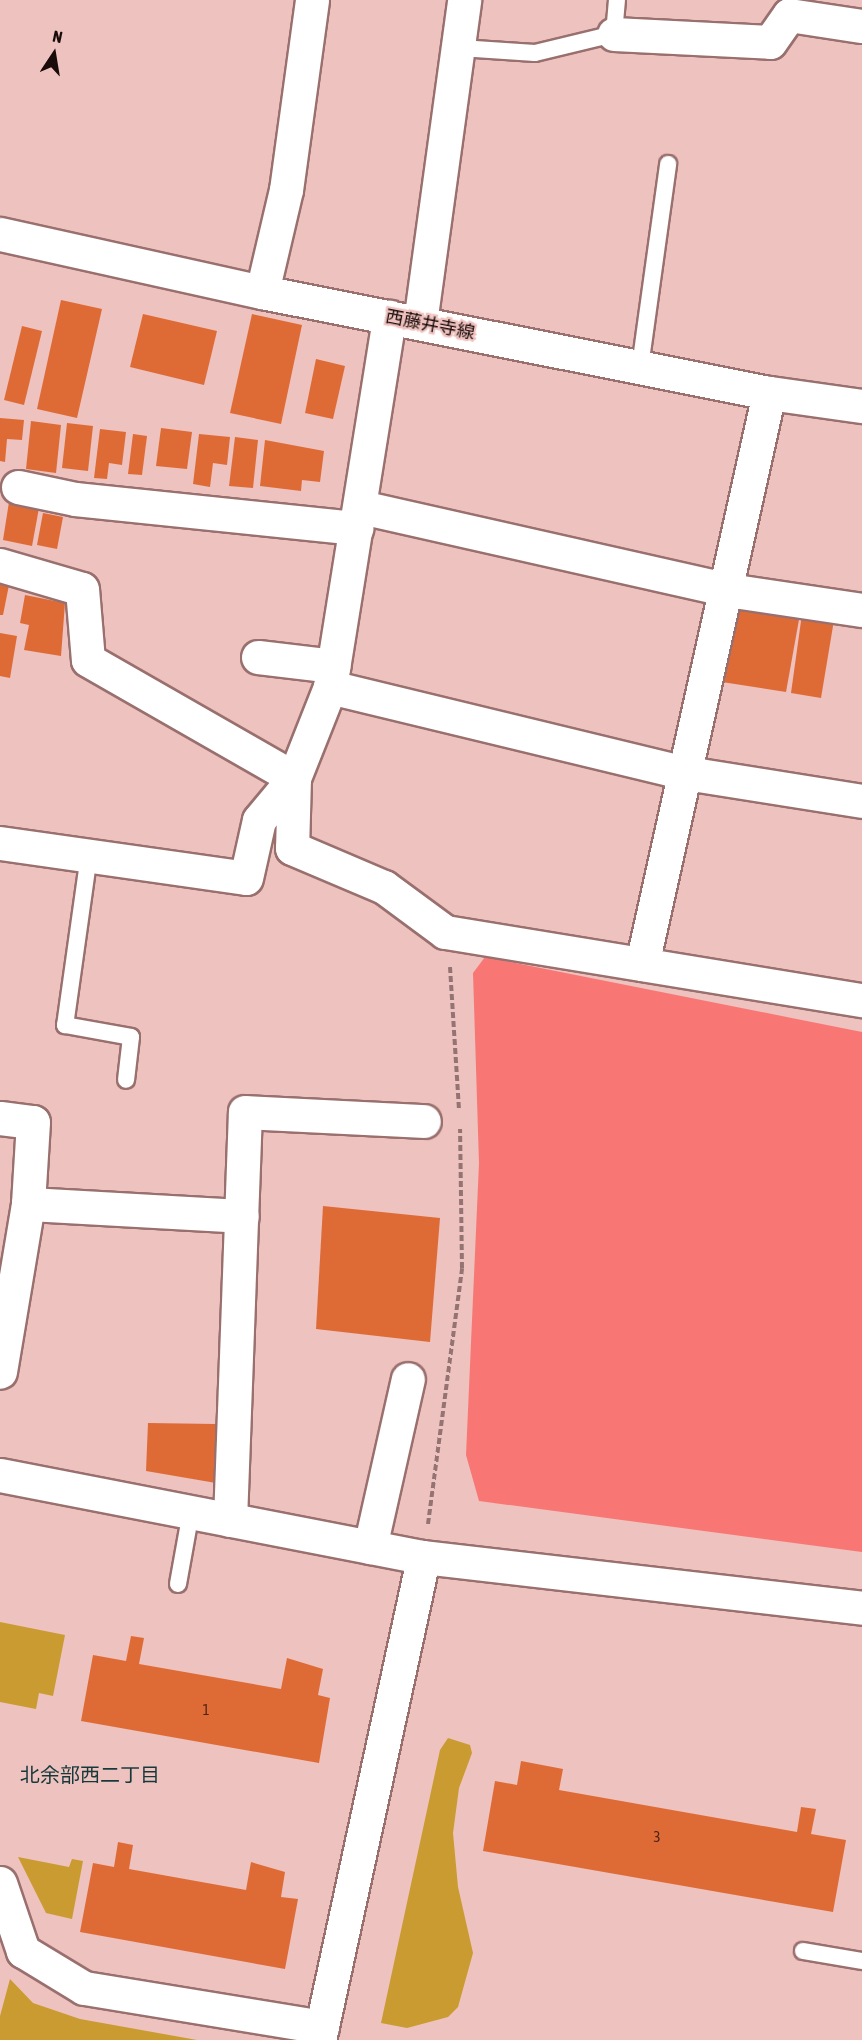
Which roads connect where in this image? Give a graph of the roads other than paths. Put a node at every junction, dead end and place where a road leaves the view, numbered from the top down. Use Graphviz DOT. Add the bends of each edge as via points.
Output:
graph roads {
  1 [pos="312,0"];
  2 [pos="464,0"];
  3 [pos="617,0"];
  4 [pos="860,19"];
  5 [pos="614,34"];
  6 [pos="460,48"];
  7 [pos="668,164"];
  8 [pos="0,234"];
  9 [pos="262,292"];
  10 [pos="404,320"];
  11 [pos="640,367"];
  12 [pos="769,393"];
  13 [pos="862,406"];
  14 [pos="18,487"];
  15 [pos="359,518"];
  16 [pos="0,565"];
  17 [pos="728,590"];
  18 [pos="862,610"];
  19 [pos="258,657"];
  20 [pos="331,677"];
  21 [pos="686,773"];
  22 [pos="294,778"];
  23 [pos="862,801"];
  24 [pos="0,843"];
  25 [pos="89,855"];
  26 [pos="642,964"];
  27 [pos="862,1000"];
  28 [pos="126,1080"];
  29 [pos="0,1118"];
  30 [pos="424,1121"];
  31 [pos="28,1204"];
  32 [pos="242,1216"];
  33 [pos="0,1372"];
  34 [pos="408,1379"];
  35 [pos="0,1383"];
  36 [pos="0,1475"];
  37 [pos="191,1512"];
  38 [pos="230,1520"];
  39 [pos="370,1547"];
  40 [pos="423,1557"];
  41 [pos="178,1584"];
  42 [pos="862,1608"];
  43 [pos="0,1883"];
  44 [pos="803,1951"];
  45 [pos="862,1961"];
  46 [pos="320,2033"];
  1 -- 9 [label="street" via="286,190"];
  2 -- 6 [label="street"];
  3 -- 5 [label="lane"];
  4 -- 5 [label="street" via="789,15 770,42"];
  5 -- 6 [label="lane" via="535,53"];
  6 -- 10 [label="street"];
  7 -- 11 [label="lane"];
  8 -- 9 [label="street, 西藤井寺線"];
  9 -- 10 [label="street, 西藤井寺線"];
  10 -- 11 [label="street, 西藤井寺線"];
  10 -- 15 [label="street"];
  11 -- 12 [label="street, 西藤井寺線"];
  12 -- 13 [label="street, 西藤井寺線"];
  12 -- 17 [label="street"];
  14 -- 15 [label="street" via="75,499"];
  15 -- 17 [label="street"];
  15 -- 20 [label="street"];
  16 -- 22 [label="street" via="82,589 88,660"];
  17 -- 18 [label="street"];
  17 -- 21 [label="street"];
  19 -- 20 [label="street"];
  20 -- 21 [label="street"];
  20 -- 22 [label="street"];
  21 -- 23 [label="street"];
  21 -- 26 [label="street"];
  22 -- 25 [label="street" via="259,820 246,878"];
  22 -- 26 [label="street" via="292,848 384,888 445,932"];
  24 -- 25 [label="street"];
  25 -- 28 [label="lane" via="65,1025 131,1037"];
  26 -- 27 [label="street"];
  29 -- 31 [label="street" via="33,1122"];
  30 -- 32 [label="street" via="246,1112"];
  31 -- 32 [label="street"];
  31 -- 33 [label="street"];
  32 -- 38 [label="street"];
  33 -- 35 [label="street"];
  34 -- 39 [label="street"];
  36 -- 37 [label="street"];
  37 -- 38 [label="street"];
  37 -- 41 [label="lane"];
  38 -- 39 [label="street"];
  39 -- 40 [label="street"];
  40 -- 42 [label="street"];
  40 -- 46 [label="street"];
  43 -- 46 [label="street" via="23,1951 84,1988"];
  44 -- 45 [label="lane"];
}
